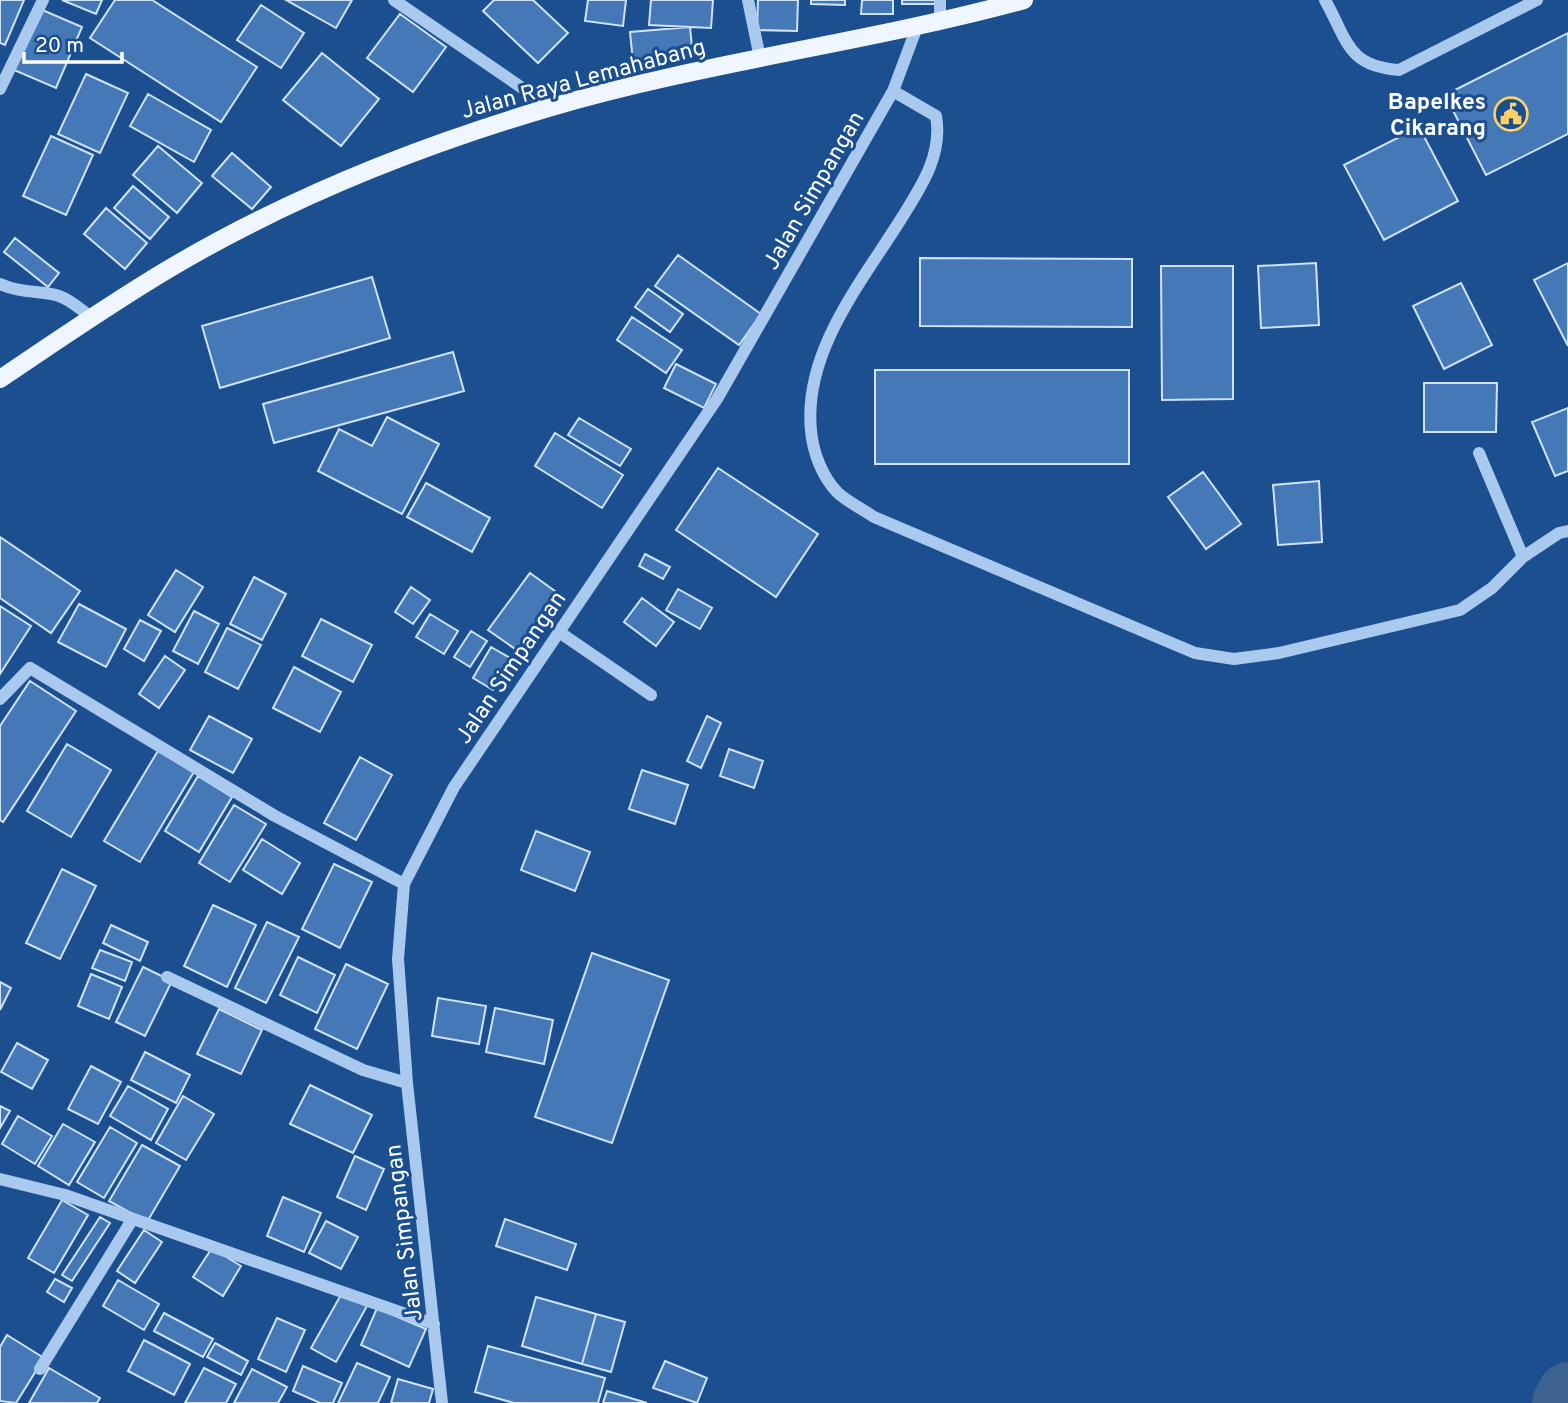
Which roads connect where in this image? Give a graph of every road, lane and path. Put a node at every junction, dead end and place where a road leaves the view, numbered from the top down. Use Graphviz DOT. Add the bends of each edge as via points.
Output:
graph roads {
  1 [pos="43,0"];
  2 [pos="394,0"];
  3 [pos="748,0"];
  4 [pos="940,0"];
  5 [pos="1024,0"];
  6 [pos="1325,0"];
  7 [pos="1537,0"];
  8 [pos="940,23"];
  9 [pos="918,27"];
  10 [pos="760,58"];
  11 [pos="0,89"];
  12 [pos="893,91"];
  13 [pos="550,107"];
  14 [pos="0,284"];
  15 [pos="91,317"];
  16 [pos="0,379"];
  17 [pos="1479,453"];
  18 [pos="1568,531"];
  19 [pos="1523,557"];
  20 [pos="559,632"];
  21 [pos="651,695"];
  22 [pos="0,699"];
  23 [pos="404,884"];
  24 [pos="167,977"];
  25 [pos="407,1083"];
  26 [pos="0,1179"];
  27 [pos="132,1220"];
  28 [pos="435,1324"];
  29 [pos="40,1369"];
  30 [pos="442,1403"];
  1 -- 11 [label="street"];
  2 -- 13 [label="street"];
  3 -- 10 [label="street"];
  4 -- 8 [label="street"];
  5 -- 8 [label="main road, Jalan Raya Lemahabang"];
  6 -- 7 [label="street" via="1357,58 1374,68 1399,70"];
  8 -- 9 [label="main road, Jalan Raya Lemahabang"];
  9 -- 10 [label="main road, Jalan Raya Lemahabang"];
  9 -- 12 [label="street, Jalan Simpangan"];
  10 -- 13 [label="main road, Jalan Raya Lemahabang"];
  12 -- 19 [label="street" via="936,116 937,145 920,189 836,323 819,361 808,403 813,445 823,472 838,493 874,517 1031,585 1195,653 1234,659 1279,653 1460,610 1492,588"];
  12 -- 20 [label="street, Jalan Simpangan" via="717,399"];
  13 -- 15 [label="main road, Jalan Raya Lemahabang" via="390,161 269,214"];
  14 -- 15 [label="street" via="16,291 52,294"];
  15 -- 16 [label="main road, Jalan Raya Lemahabang"];
  17 -- 19 [label="street"];
  18 -- 19 [label="street"];
  20 -- 21 [label="street"];
  20 -- 23 [label="street, Jalan Simpangan" via="454,787"];
  22 -- 23 [label="street" via="30,668 275,816"];
  23 -- 25 [label="street, Jalan Simpangan" via="398,959"];
  24 -- 25 [label="street" via="363,1070"];
  25 -- 28 [label="street, Jalan Simpangan"];
  26 -- 27 [label="street" via="65,1195"];
  27 -- 28 [label="street"];
  27 -- 29 [label="street"];
  28 -- 30 [label="street, Jalan Simpangan"];
}
